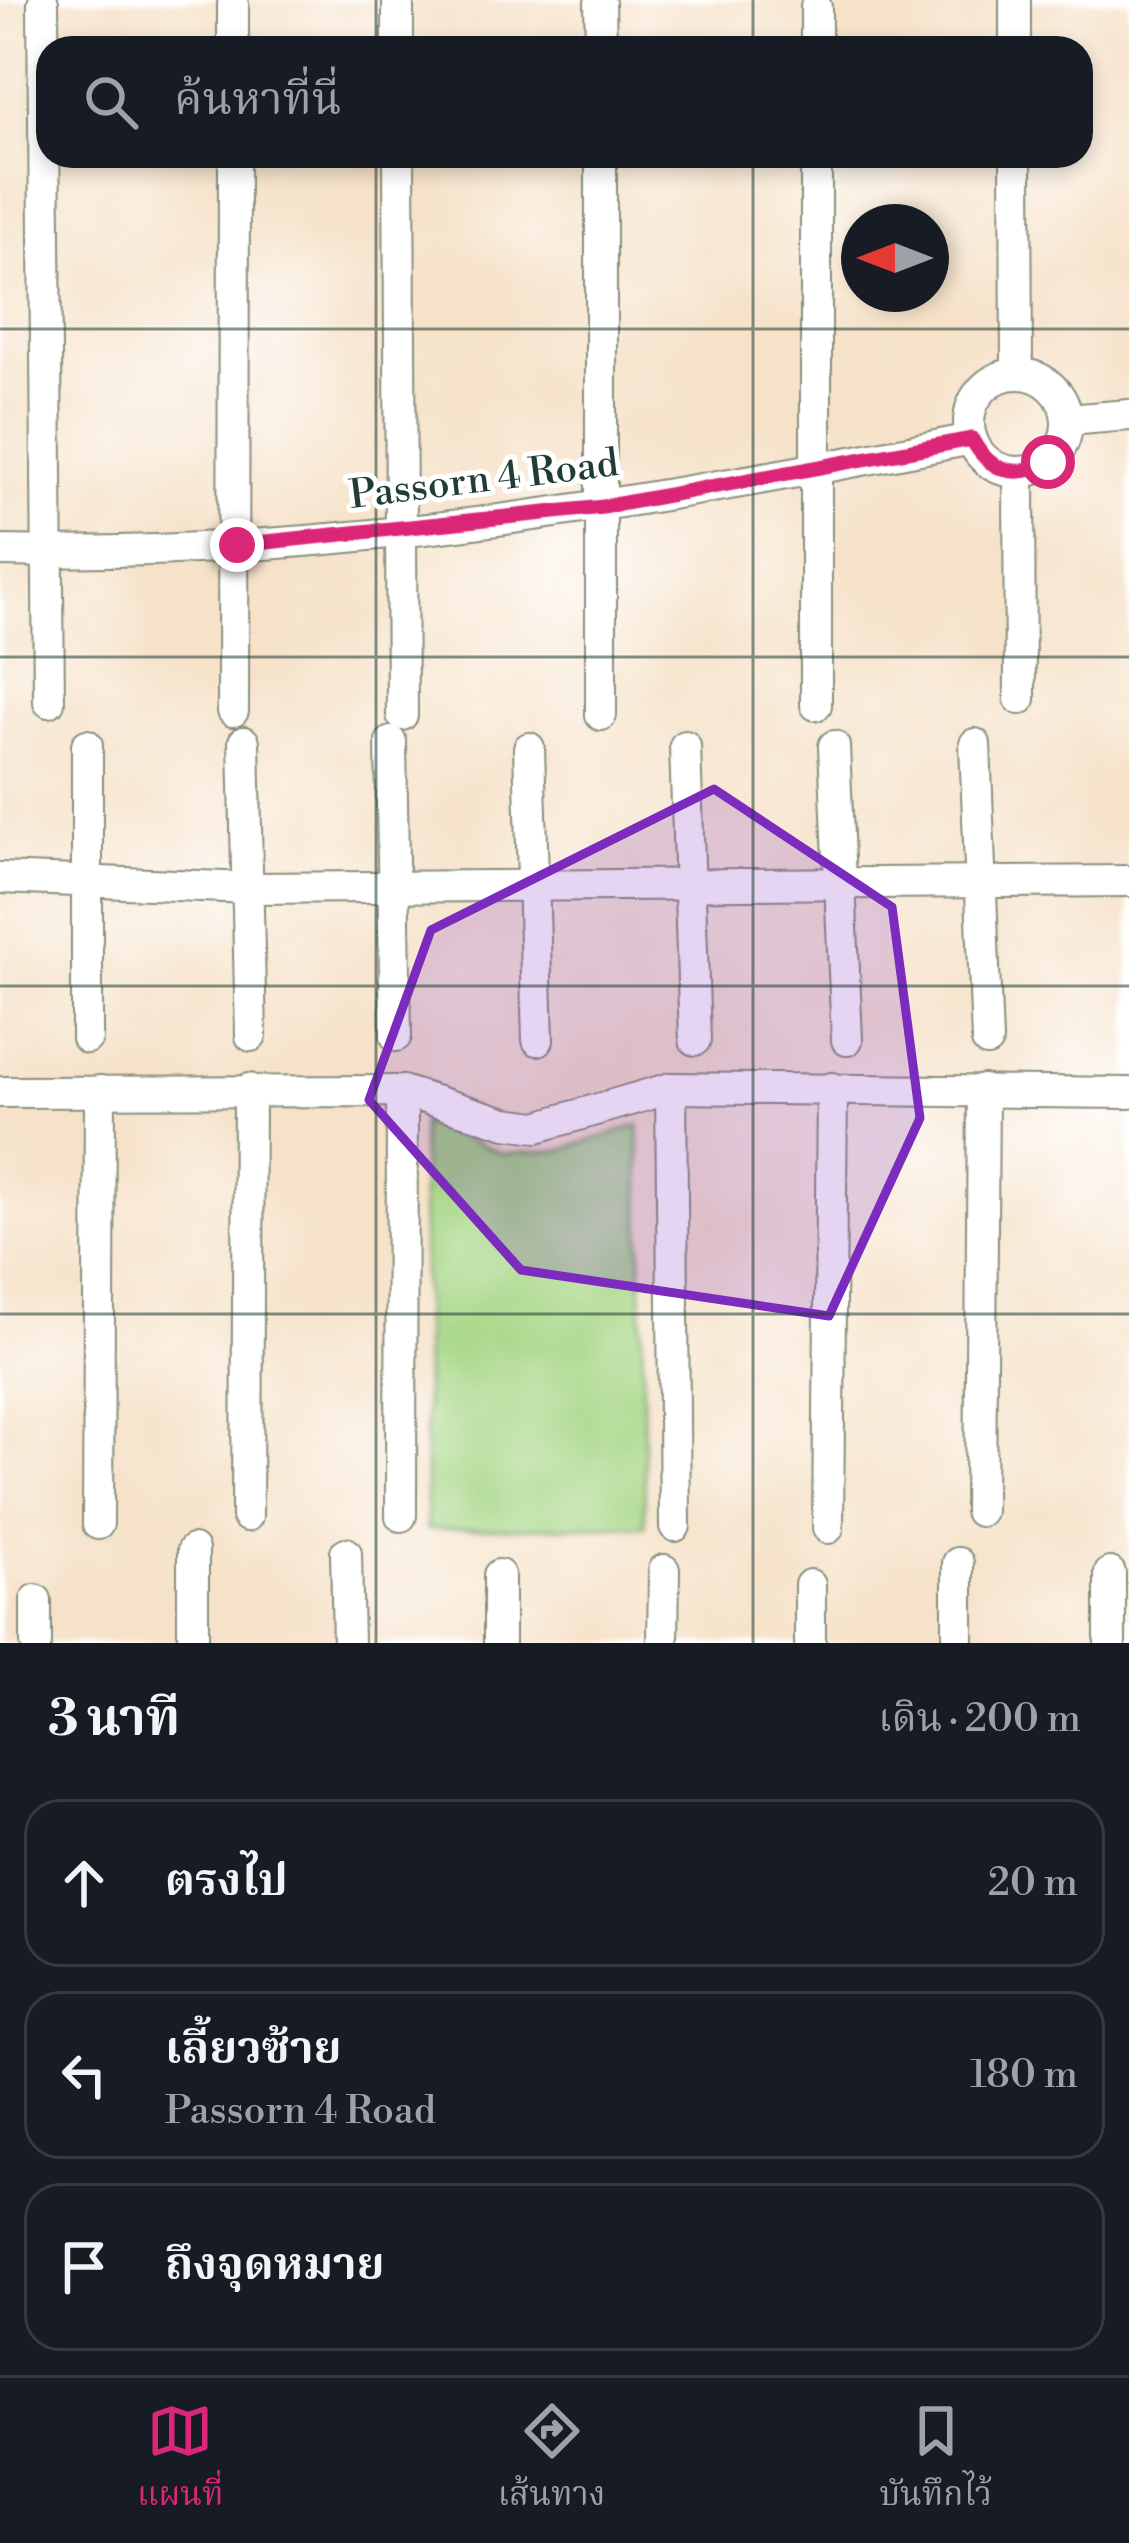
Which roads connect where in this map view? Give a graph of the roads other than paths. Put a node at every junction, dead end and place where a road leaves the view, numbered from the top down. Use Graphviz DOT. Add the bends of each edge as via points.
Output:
graph roads {
  1 [pos="398,0"];
  2 [pos="1015,0"];
  3 [pos="43,3"];
  4 [pos="600,3"];
  5 [pos="233,4"];
  6 [pos="816,7"];
  7 [pos="43,36"];
  8 [pos="233,36"];
  9 [pos="398,36"];
  10 [pos="601,36"];
  11 [pos="816,36"];
  12 [pos="1015,36"];
  13 [pos="45,168"];
  14 [pos="234,168"];
  15 [pos="399,168"];
  16 [pos="601,168"];
  17 [pos="816,168"];
  18 [pos="1016,168"];
  19 [pos="1017,373"];
  20 [pos="1129,415"];
  21 [pos="1068,420"];
  22 [pos="972,439"];
  23 [pos="817,469"];
  24 [pos="1019,472"];
  25 [pos="603,507"];
  26 [pos="402,531"];
  27 [pos="237,545"];
  28 [pos="0,551"];
  29 [pos="49,552"];
  30 [pos="1020,699"];
  31 [pos="49,702"];
  32 [pos="816,705"];
  33 [pos="233,711"];
  34 [pos="601,715"];
  35 [pos="244,742"];
  36 [pos="975,744"];
  37 [pos="87,746"];
  38 [pos="686,746"];
  39 [pos="834,746"];
  40 [pos="529,748"];
  41 [pos="0,878"];
  42 [pos="87,880"];
  43 [pos="1129,881"];
  44 [pos="839,882"];
  45 [pos="982,882"];
  46 [pos="689,884"];
  47 [pos="396,886"];
  48 [pos="250,887"];
  49 [pos="533,887"];
  50 [pos="251,1036"];
  51 [pos="396,1036"];
  52 [pos="87,1038"];
  53 [pos="538,1040"];
  54 [pos="695,1040"];
  55 [pos="847,1040"];
  56 [pos="987,1041"];
  57 [pos="671,1088"];
  58 [pos="832,1088"];
  59 [pos="249,1089"];
  60 [pos="100,1090"];
  61 [pos="402,1090"];
  62 [pos="983,1090"];
  63 [pos="0,1092"];
  64 [pos="1129,1093"];
  65 [pos="980,1510"];
  66 [pos="247,1516"];
  67 [pos="401,1516"];
  68 [pos="98,1524"];
  69 [pos="675,1526"];
  70 [pos="828,1528"];
  71 [pos="193,1550"];
  72 [pos="346,1553"];
  73 [pos="958,1563"];
  74 [pos="664,1570"];
  75 [pos="1110,1573"];
  76 [pos="499,1575"];
  77 [pos="810,1585"];
  78 [pos="36,1600"];
  79 [pos="36,1643"];
  80 [pos="193,1643"];
  81 [pos="347,1643"];
  82 [pos="499,1643"];
  83 [pos="663,1643"];
  84 [pos="809,1643"];
  85 [pos="958,1643"];
  86 [pos="1110,1643"];
  1 -- 9 [label="street"];
  2 -- 12 [label="street"];
  3 -- 7 [label="street"];
  4 -- 10 [label="street"];
  5 -- 8 [label="street"];
  6 -- 11 [label="street"];
  13 -- 29 [label="street"];
  14 -- 27 [label="street"];
  15 -- 26 [label="street"];
  16 -- 25 [label="street"];
  17 -- 23 [label="street"];
  18 -- 19 [label="street"];
  19 -- 21 [label="street" via="1057,392"];
  19 -- 22 [label="street" via="978,394"];
  20 -- 21 [label="street"];
  21 -- 24 [label="street" via="1048,462"];
  22 -- 23 [label="street, Passorn 4 Road"];
  22 -- 24 [label="street" via="990,464"];
  23 -- 25 [label="street, Passorn 4 Road"];
  23 -- 32 [label="street"];
  24 -- 30 [label="street"];
  25 -- 26 [label="street, Passorn 4 Road"];
  25 -- 34 [label="street"];
  26 -- 27 [label="street, Passorn 4 Road"];
  26 -- 47 [label="street"];
  27 -- 29 [label="street, Passorn 4 Road"];
  27 -- 33 [label="street"];
  28 -- 29 [label="street, Passorn 4 Road"];
  29 -- 31 [label="street"];
  35 -- 48 [label="street"];
  36 -- 45 [label="street"];
  37 -- 42 [label="street"];
  38 -- 46 [label="street"];
  39 -- 44 [label="street"];
  40 -- 49 [label="street"];
  41 -- 42 [label="street"];
  42 -- 48 [label="street"];
  42 -- 52 [label="street"];
  43 -- 45 [label="street"];
  44 -- 45 [label="street"];
  44 -- 46 [label="street"];
  44 -- 55 [label="street"];
  45 -- 56 [label="street"];
  46 -- 49 [label="street"];
  46 -- 54 [label="street"];
  47 -- 48 [label="street"];
  47 -- 49 [label="street"];
  47 -- 51 [label="street"];
  48 -- 50 [label="street"];
  49 -- 53 [label="street"];
  57 -- 58 [label="street"];
  57 -- 61 [label="street" via="537,1127"];
  57 -- 69 [label="street"];
  58 -- 62 [label="street"];
  58 -- 70 [label="street"];
  59 -- 60 [label="street"];
  59 -- 61 [label="street"];
  59 -- 66 [label="street"];
  60 -- 63 [label="street"];
  60 -- 68 [label="street"];
  61 -- 67 [label="street"];
  62 -- 64 [label="street"];
  62 -- 65 [label="street"];
  71 -- 80 [label="street"];
  72 -- 81 [label="street"];
  73 -- 85 [label="street"];
  74 -- 83 [label="street"];
  75 -- 86 [label="street"];
  76 -- 82 [label="street"];
  77 -- 84 [label="street"];
  78 -- 79 [label="street"];
}
